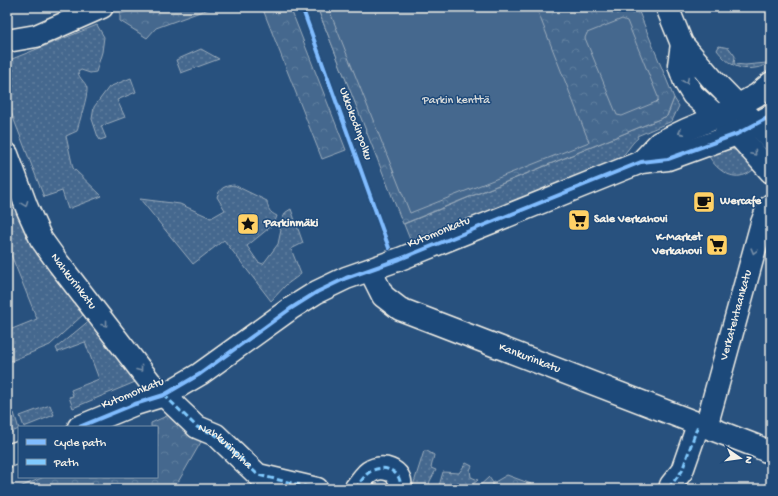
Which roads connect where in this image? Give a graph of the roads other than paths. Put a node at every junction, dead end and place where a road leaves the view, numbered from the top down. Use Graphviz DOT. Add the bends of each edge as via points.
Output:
graph roads {
  1 [pos="102,7"];
  2 [pos="667,7"];
  3 [pos="7,41"];
  4 [pos="682,44"];
  5 [pos="771,83"];
  6 [pos="738,105"];
  7 [pos="717,117"];
  8 [pos="764,120"];
  9 [pos="737,134"];
  10 [pos="771,139"];
  11 [pos="7,154"];
  12 [pos="641,162"];
  13 [pos="771,172"];
  14 [pos="771,205"];
  15 [pos="370,270"];
  16 [pos="164,395"];
  17 [pos="81,426"];
  18 [pos="702,426"];
  19 [pos="18,452"];
  20 [pos="771,453"];
  21 [pos="7,456"];
  22 [pos="317,489"];
  23 [pos="355,489"];
  24 [pos="400,489"];
  25 [pos="670,489"];
  1 -- 3 [label="street" via="36,36"];
  2 -- 4 [label="street"];
  4 -- 6 [label="street"];
  4 -- 7 [label="street, one-way" via="679,65 685,82 693,95"];
  5 -- 6 [label="street" via="757,95"];
  6 -- 7 [label="street, Kutomonkatu"];
  6 -- 8 [label="street"];
  7 -- 9 [label="street"];
  7 -- 12 [label="street, Kutomonkatu, one-way" via="659,143"];
  8 -- 9 [label="street, Kutomonkatu"];
  8 -- 10 [label="street"];
  9 -- 12 [label="street, Kutomonkatu" via="668,159"];
  9 -- 13 [label="street, one-way"];
  11 -- 16 [label="street, Nahkurinkatu, one-way" via="41,239 150,382"];
  12 -- 15 [label="street, Kutomonkatu"];
  14 -- 18 [label="street, Verkatehtaankatu, one-way" via="762,223"];
  15 -- 16 [label="street, Kutomonkatu" via="317,292 200,374"];
  15 -- 18 [label="street, Kankurinkatu" via="383,296 400,309"];
  16 -- 17 [label="street, Kutomonkatu"];
  16 -- 22 [label="street, Nahkurinpiha" via="197,427 216,435 258,475"];
  18 -- 20 [label="street, Kankurinkatu"];
  18 -- 25 [label="street, Verkatehtaankatu" via="682,471"];
  19 -- 21 [label="street"];
  23 -- 24 [label="street" via="368,473 384,468 399,476"];
}
